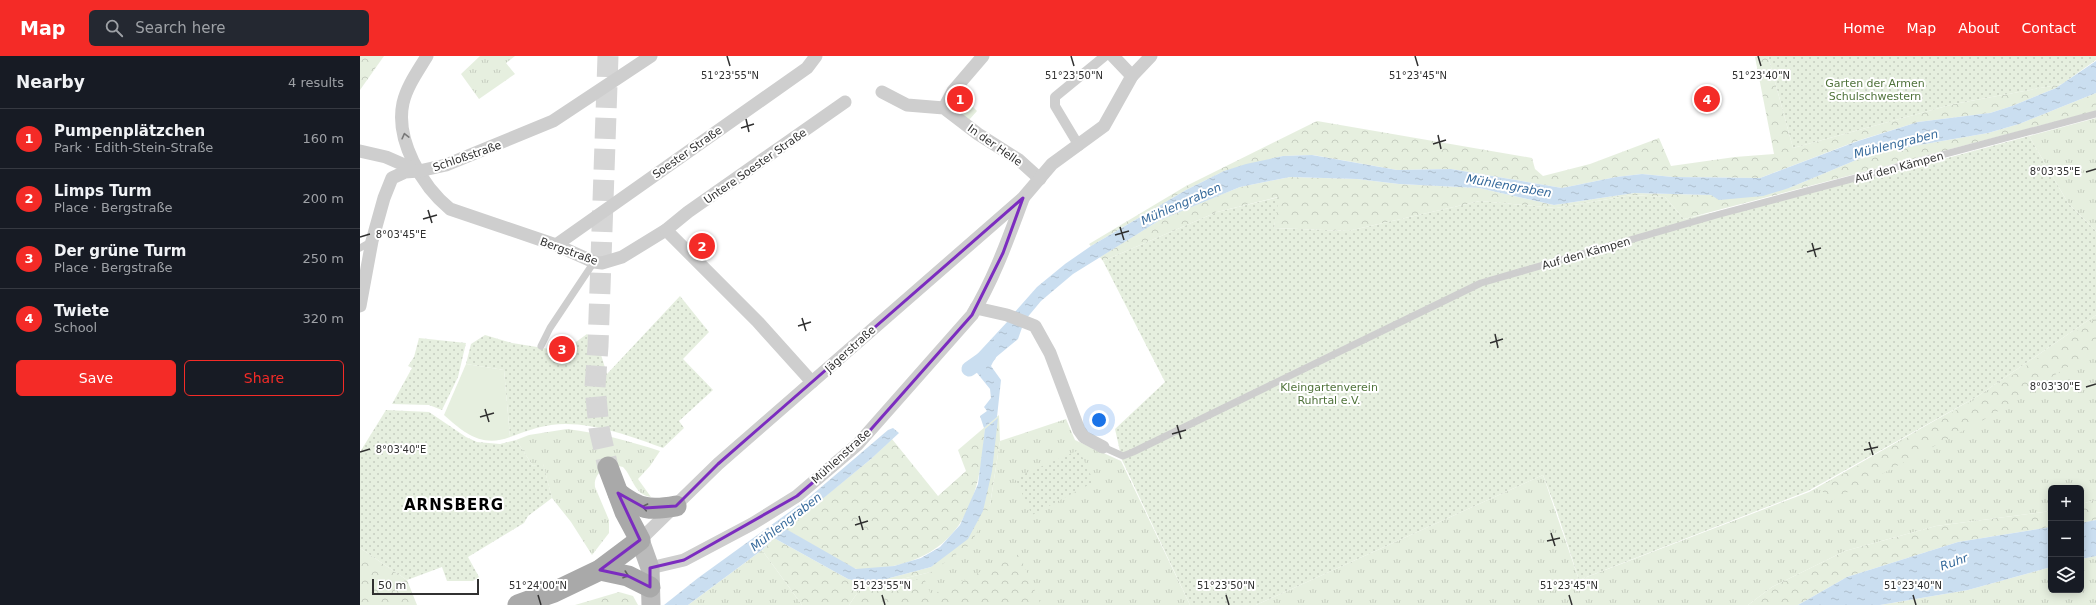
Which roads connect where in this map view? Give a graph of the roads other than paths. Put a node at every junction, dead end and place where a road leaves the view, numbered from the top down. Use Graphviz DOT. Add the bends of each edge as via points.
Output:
graph roads {
  1 [pos="427,56"];
  2 [pos="651,56"];
  3 [pos="816,56"];
  4 [pos="983,56"];
  5 [pos="1105,56"];
  6 [pos="1113,56"];
  7 [pos="1151,56"];
  8 [pos="640,60"];
  9 [pos="1132,76"];
  10 [pos="882,92"];
  11 [pos="845,102"];
  12 [pos="944,108"];
  13 [pos="2096,114"];
  14 [pos="1079,146"];
  15 [pos="360,151"];
  16 [pos="419,172"];
  17 [pos="1040,179"];
  18 [pos="1023,198"];
  19 [pos="666,230"];
  20 [pos="372,241"];
  21 [pos="556,245"];
  22 [pos="360,248"];
  23 [pos="594,262"];
  24 [pos="360,306"];
  25 [pos="976,308"];
  26 [pos="541,346"];
  27 [pos="812,382"];
  28 [pos="1104,447"];
  29 [pos="608,466"];
  30 [pos="618,493"];
  31 [pos="676,506"];
  32 [pos="640,540"];
  33 [pos="600,570"];
  34 [pos="651,590"];
  35 [pos="518,605"];
  16 -- 1 [label="street, Bergstraße, one-way" via="409,151 402,115 406,94"];
  2 -- 8 [label="street, Schloßstraße"];
  3 -- 21 [label="street, Soester Straße" via="807,68"];
  4 -- 12 [label="street" via="953,91"];
  5 -- 14 [label="street" via="1055,97 1055,106"];
  6 -- 9 [label="street"];
  7 -- 9 [label="street, Jägerstraße"];
  8 -- 16 [label="street, Schloßstraße" via="553,121 446,165"];
  9 -- 14 [label="street, Jägerstraße" via="1104,126"];
  10 -- 12 [label="street" via="907,105"];
  11 -- 19 [label="street, Untere Soester Straße"];
  12 -- 17 [label="street, In der Helle" via="1019,160"];
  13 -- 28 [label="lane, Auf den Kämpen" via="1734,210 1481,283 1133,452 1123,456"];
  14 -- 17 [label="street, Jägerstraße" via="1052,164"];
  15 -- 16 [label="street" via="386,157"];
  16 -- 20 [label="street, Schloßstraße" via="406,172 392,178"];
  16 -- 21 [label="street, Bergstraße" via="440,201 450,209"];
  17 -- 18 [label="street, Jägerstraße"];
  18 -- 25 [label="street, Mühlenstraße" via="1003,253"];
  18 -- 27 [label="street, Jägerstraße"];
  19 -- 23 [label="street, Bergstraße" via="622,257 602,263"];
  19 -- 27 [label="street" via="757,321"];
  20 -- 22 [label="lane"];
  20 -- 24 [label="street, Schloßstraße"];
  21 -- 23 [label="street, Bergstraße"];
  23 -- 26 [label="lane"];
  25 -- 28 [label="street" via="1029,322 1038,329 1050,353 1079,430 1084,437"];
  25 -- 34 [label="street, Mühlenstraße" via="858,444 797,496 752,524 684,560"];
  27 -- 31 [label="street, Jägerstraße" via="718,464"];
  29 -- 30 [label="main road"];
  31 -- 30 [label="main road, one-way" via="645,508 630,503"];
  30 -- 32 [label="main road"];
  31 -- 32 [label="street, Jägerstraße"];
  32 -- 33 [label="main road, Jägerstraße"];
  32 -- 34 [label="main road"];
  33 -- 34 [label="main road, one-way" via="628,576"];
  33 -- 35 [label="main road, Jägerstraße" via="554,592"];
}
